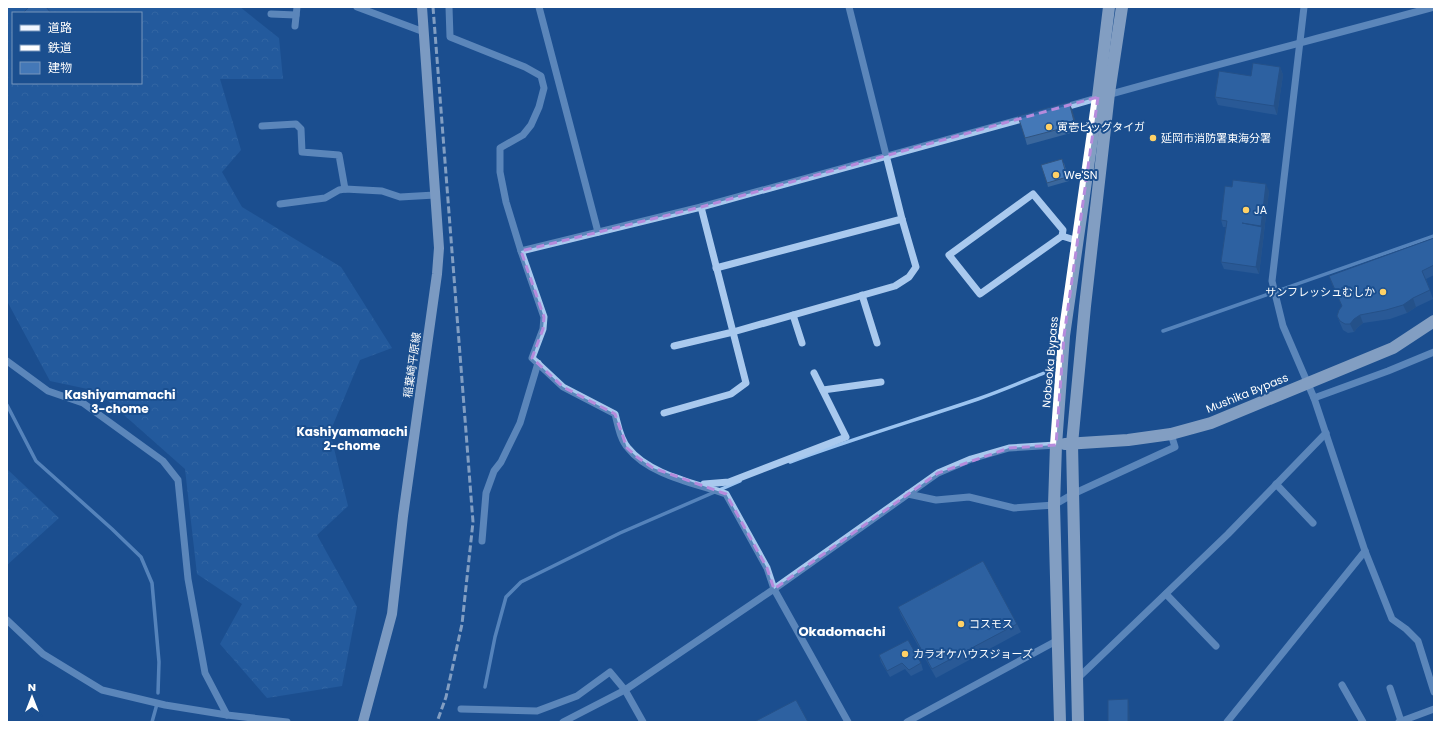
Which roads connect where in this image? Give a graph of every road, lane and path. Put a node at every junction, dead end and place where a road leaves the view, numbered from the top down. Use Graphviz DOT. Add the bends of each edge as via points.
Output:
graph roads {
  1 [pos="297,7"];
  2 [pos="357,7"];
  3 [pos="422,7"];
  4 [pos="449,7"];
  5 [pos="539,7"];
  6 [pos="849,7"];
  7 [pos="1109,7"];
  8 [pos="1122,7"];
  9 [pos="1304,7"];
  10 [pos="1434,7"];
  11 [pos="271,14"];
  12 [pos="296,15"];
  13 [pos="295,26"];
  14 [pos="424,32"];
  15 [pos="1299,44"];
  16 [pos="1104,95"];
  17 [pos="1057,109"];
  18 [pos="1036,115"];
  19 [pos="262,126"];
  20 [pos="886,156"];
  21 [pos="345,189"];
  22 [pos="435,195"];
  23 [pos="280,204"];
  24 [pos="701,207"];
  25 [pos="902,219"];
  26 [pos="598,232"];
  27 [pos="1062,236"];
  28 [pos="1078,241"];
  29 [pos="521,251"];
  30 [pos="716,268"];
  31 [pos="862,295"];
  32 [pos="793,315"];
  33 [pos="1434,321"];
  34 [pos="733,332"];
  35 [pos="802,343"];
  36 [pos="877,343"];
  37 [pos="674,346"];
  38 [pos="1434,352"];
  39 [pos="7,361"];
  40 [pos="538,363"];
  41 [pos="814,372"];
  42 [pos="881,382"];
  43 [pos="1307,383"];
  44 [pos="823,390"];
  45 [pos="1314,398"];
  46 [pos="664,413"];
  47 [pos="1326,433"];
  48 [pos="1171,434"];
  49 [pos="1072,444"];
  50 [pos="1056,445"];
  51 [pos="1276,484"];
  52 [pos="700,485"];
  53 [pos="908,494"];
  54 [pos="1073,494"];
  55 [pos="1054,505"];
  56 [pos="1313,523"];
  57 [pos="482,541"];
  58 [pos="1365,551"];
  59 [pos="774,589"];
  60 [pos="1166,594"];
  61 [pos="7,620"];
  62 [pos="1058,640"];
  63 [pos="1216,646"];
  64 [pos="1078,678"];
  65 [pos="1342,685"];
  66 [pos="1390,688"];
  67 [pos="625,690"];
  68 [pos="1434,692"];
  69 [pos="461,709"];
  70 [pos="1434,709"];
  71 [pos="227,715"];
  72 [pos="236,719"];
  73 [pos="277,721"];
  74 [pos="288,722"];
  75 [pos="363,722"];
  76 [pos="563,722"];
  77 [pos="642,722"];
  78 [pos="848,722"];
  79 [pos="906,722"];
  80 [pos="1060,722"];
  81 [pos="1078,722"];
  82 [pos="1228,722"];
  83 [pos="1363,722"];
  84 [pos="1400,722"];
  1 -- 12 [label="street"];
  2 -- 14 [label="street"];
  3 -- 14 [label="main road, 稲葉崎平原線"];
  4 -- 29 [label="street" via="450,37 541,76 544,88 531,125 523,135 500,148 500,172 506,202"];
  5 -- 26 [label="street"];
  6 -- 20 [label="street"];
  7 -- 16 [label="highway, Nobeoka Bypass"];
  8 -- 16 [label="highway, Nobeoka Bypass"];
  9 -- 15 [label="street"];
  10 -- 15 [label="street"];
  11 -- 12 [label="street"];
  12 -- 13 [label="street"];
  14 -- 22 [label="main road, 稲葉崎平原線"];
  15 -- 16 [label="street"];
  15 -- 43 [label="street" via="1272,281 1283,326"];
  16 -- 17 [label="street"];
  16 -- 28 [label="highway, Nobeoka Bypass"];
  16 -- 49 [label="highway, Nobeoka Bypass"];
  18 -- 20 [label="street"];
  19 -- 21 [label="street" via="296,124 301,129 302,152 339,155"];
  20 -- 24 [label="street"];
  20 -- 25 [label="street"];
  21 -- 22 [label="street" via="382,190 400,197"];
  21 -- 23 [label="street" via="325,198"];
  22 -- 75 [label="main road, 稲葉崎平原線" via="439,248 437,274 392,614"];
  24 -- 26 [label="street"];
  24 -- 30 [label="street"];
  25 -- 30 [label="street"];
  25 -- 31 [label="street" via="916,267 910,277 895,286"];
  26 -- 29 [label="street"];
  27 -- 27 [label="street" via="1063,230 1033,194 949,255 980,294"];
  27 -- 28 [label="street"];
  28 -- 50 [label="highway, Nobeoka Bypass" via="1064,336"];
  29 -- 40 [label="street" via="544,317 543,329 532,358"];
  30 -- 34 [label="street"];
  31 -- 32 [label="street"];
  31 -- 36 [label="street"];
  32 -- 34 [label="street"];
  32 -- 35 [label="street"];
  33 -- 43 [label="highway, Mushika Bypass" via="1393,348"];
  34 -- 37 [label="street"];
  34 -- 46 [label="street" via="746,383 731,394"];
  38 -- 45 [label="street"];
  39 -- 71 [label="street" via="48,391 83,403 163,461 178,480 188,579 205,673"];
  40 -- 52 [label="street" via="563,387 615,414 627,448 637,457 653,468"];
  40 -- 57 [label="street" via="520,423 494,471 486,493"];
  41 -- 44 [label="street"];
  42 -- 44 [label="street"];
  43 -- 45 [label="street"];
  43 -- 48 [label="highway, Mushika Bypass" via="1211,423"];
  44 -- 52 [label="street" via="846,437 729,482"];
  45 -- 47 [label="street"];
  47 -- 51 [label="street"];
  47 -- 58 [label="street"];
  48 -- 49 [label="highway, Mushika Bypass"];
  48 -- 54 [label="street" via="1175,447"];
  49 -- 50 [label="highway, Mushika Bypass"];
  49 -- 54 [label="highway, Nobeoka Bypass"];
  50 -- 53 [label="street" via="1009,448 971,459 938,472"];
  50 -- 55 [label="highway, Nobeoka Bypass"];
  51 -- 56 [label="street"];
  51 -- 60 [label="street"];
  52 -- 59 [label="street" via="726,494 767,568"];
  53 -- 55 [label="street" via="936,500 969,497 1014,508"];
  53 -- 59 [label="street"];
  54 -- 55 [label="street"];
  54 -- 64 [label="highway, Nobeoka Bypass"];
  55 -- 62 [label="highway, Nobeoka Bypass"];
  58 -- 68 [label="street" via="1392,619 1418,641"];
  58 -- 82 [label="street"];
  59 -- 67 [label="street"];
  59 -- 78 [label="street"];
  60 -- 63 [label="street"];
  60 -- 64 [label="street"];
  61 -- 71 [label="street" via="44,654 102,690 165,705"];
  62 -- 79 [label="street"];
  62 -- 80 [label="highway, Nobeoka Bypass"];
  64 -- 81 [label="highway, Nobeoka Bypass"];
  65 -- 83 [label="street"];
  66 -- 84 [label="street"];
  67 -- 69 [label="street" via="610,672 577,696 537,711"];
  67 -- 76 [label="street"];
  67 -- 77 [label="street"];
  70 -- 84 [label="street"];
  71 -- 72 [label="street"];
  72 -- 73 [label="street"];
  73 -- 74 [label="street"];
}
